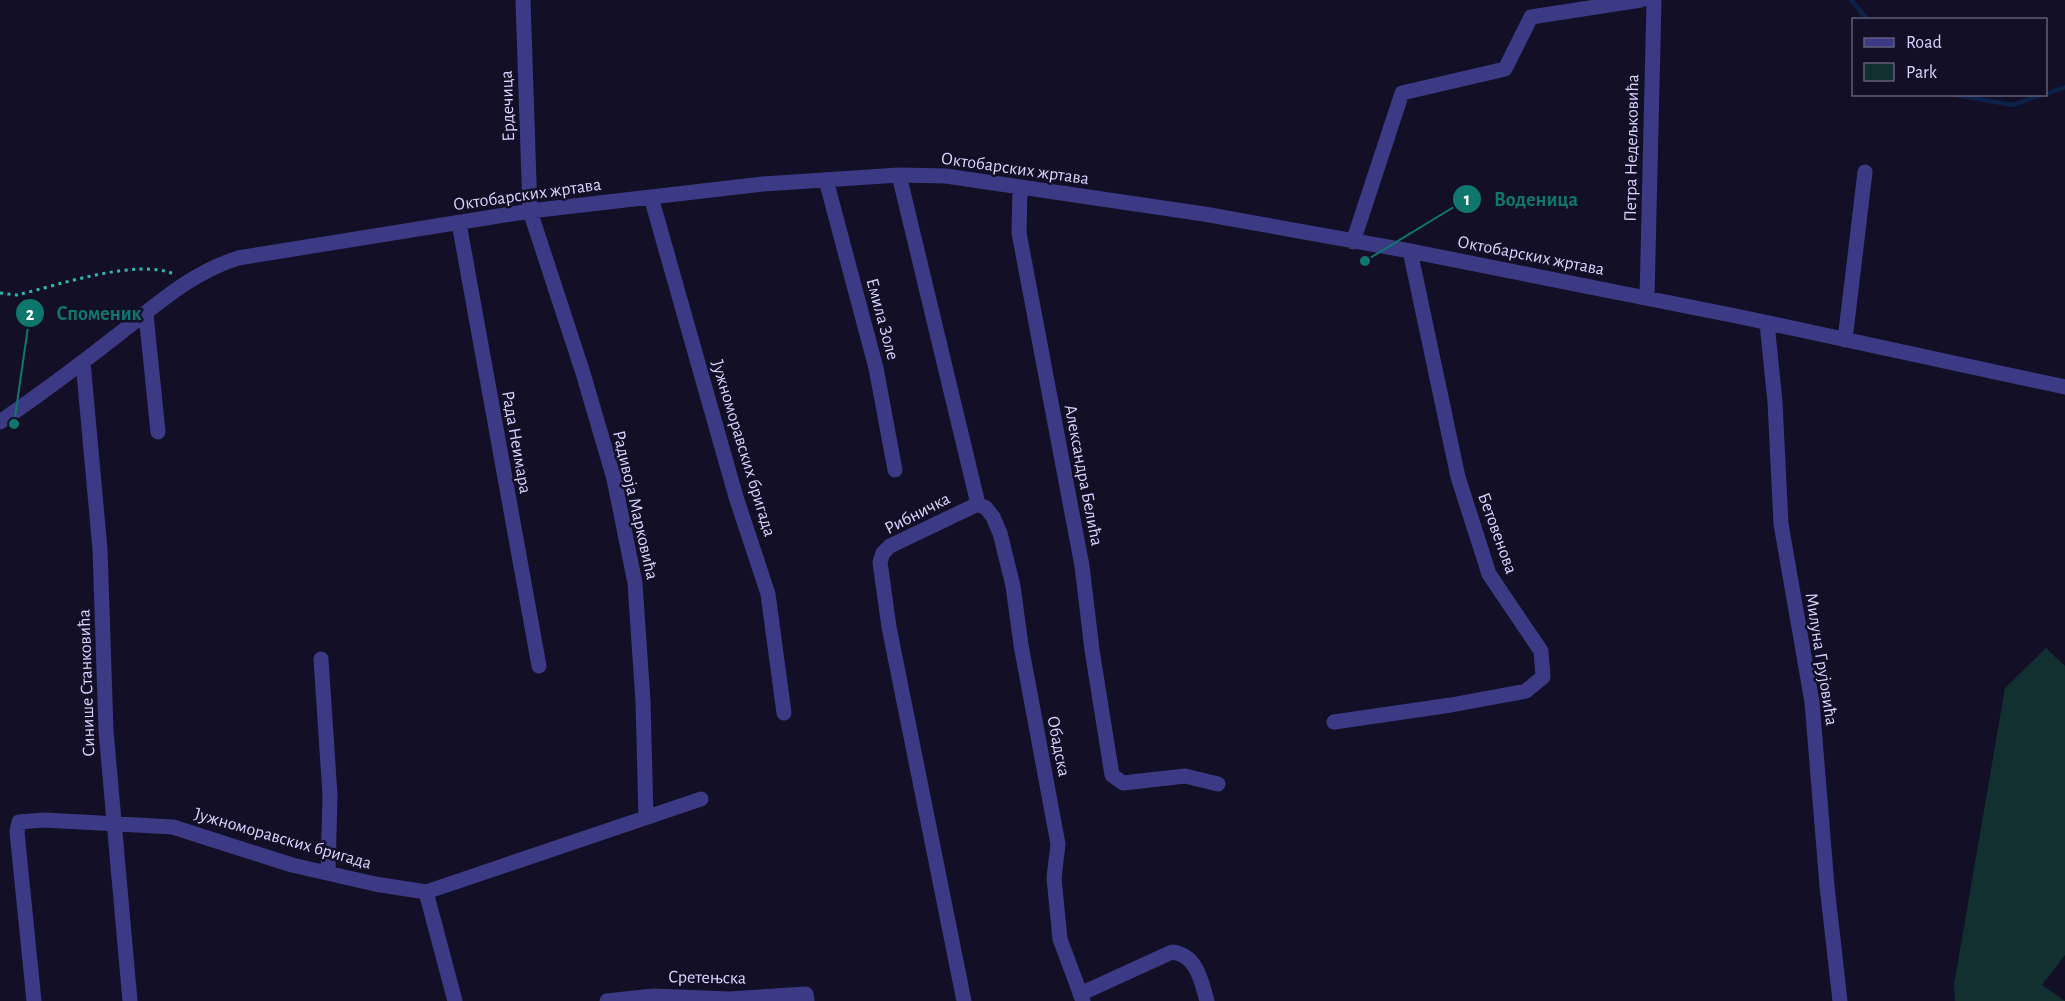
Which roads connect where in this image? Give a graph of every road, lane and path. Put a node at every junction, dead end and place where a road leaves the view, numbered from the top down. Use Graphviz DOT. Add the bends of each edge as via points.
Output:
graph roads {
  1 [pos="523,0"];
  2 [pos="1641,0"];
  3 [pos="1654,0"];
  4 [pos="1865,172"];
  5 [pos="899,175"];
  6 [pos="826,180"];
  7 [pos="1020,189"];
  8 [pos="651,197"];
  9 [pos="530,211"];
  10 [pos="459,223"];
  11 [pos="1353,242"];
  12 [pos="1410,251"];
  13 [pos="189,279"];
  14 [pos="0,293"];
  15 [pos="1647,298"];
  16 [pos="146,314"];
  17 [pos="1767,323"];
  18 [pos="1845,340"];
  19 [pos="83,362"];
  20 [pos="2065,387"];
  21 [pos="0,422"];
  22 [pos="158,432"];
  23 [pos="895,470"];
  24 [pos="978,504"];
  25 [pos="321,659"];
  26 [pos="539,666"];
  27 [pos="784,713"];
  28 [pos="1334,722"];
  29 [pos="1218,784"];
  30 [pos="701,800"];
  31 [pos="646,817"];
  32 [pos="114,823"];
  33 [pos="328,873"];
  34 [pos="426,892"];
  35 [pos="806,997"];
  36 [pos="1082,997"];
  37 [pos="34,1001"];
  38 [pos="130,1001"];
  39 [pos="455,1001"];
  40 [pos="607,1001"];
  41 [pos="964,1001"];
  42 [pos="1207,1001"];
  43 [pos="1840,1001"];
  1 -- 9 [label="street, Ердечица"];
  2 -- 11 [label="street" via="1531,17 1505,69 1402,93"];
  3 -- 15 [label="street, Петра Недељковића"];
  4 -- 18 [label="street"];
  5 -- 6 [label="street, Октобарских жртава"];
  5 -- 7 [label="street, Октобарских жртава" via="946,176"];
  5 -- 24 [label="street, Рибничка"];
  6 -- 8 [label="street, Октобарских жртава"];
  6 -- 23 [label="street, Емила Золе" via="876,368"];
  7 -- 11 [label="street, Октобарских жртава" via="1204,214"];
  7 -- 29 [label="street, Александра Белића" via="1018,233 1082,566 1110,769 1116,780 1123,783 1185,776"];
  8 -- 9 [label="street, Октобарских жртава"];
  8 -- 27 [label="street, Јужноморавских бригада" via="736,497 768,594"];
  9 -- 10 [label="street, Октобарских жртава"];
  9 -- 31 [label="street, Радивоја Марковића" via="583,373 627,535 635,583 643,701"];
  10 -- 13 [label="street, Октобарских жртава" via="238,258"];
  10 -- 26 [label="street, Рада Неимара"];
  11 -- 12 [label="street, Октобарских жртава"];
  12 -- 15 [label="street, Октобарских жртава"];
  12 -- 28 [label="street, Бетовенова" via="1458,477 1489,574 1541,651 1543,677 1526,691"];
  13 -- 14 [label="path" via="163,269 132,269 17,295"];
  13 -- 16 [label="street, Октобарских жртава"];
  15 -- 17 [label="street, Октобарских жртава"];
  16 -- 19 [label="street, Октобарских жртава"];
  16 -- 22 [label="street"];
  17 -- 18 [label="street, Октобарских жртава"];
  17 -- 43 [label="street, Милуна Грујовића" via="1781,524 1812,702"];
  18 -- 20 [label="street, Октобарских жртава"];
  19 -- 21 [label="street, Октобарских жртава"];
  19 -- 32 [label="street, Синише Станковића" via="100,549 106,731"];
  24 -- 36 [label="street, Обадска" via="987,508 997,525 1013,586 1058,844 1054,878 1060,939"];
  24 -- 41 [label="street, Рибничка" via="890,546 880,562 891,638"];
  25 -- 33 [label="street" via="330,795"];
  30 -- 31 [label="street, Јужноморавских бригада"];
  31 -- 34 [label="street, Јужноморавских бригада"];
  32 -- 33 [label="street, Јужноморавских бригада" via="172,827 235,849"];
  32 -- 37 [label="street, Јужноморавских бригада" via="19,822"];
  32 -- 38 [label="street, Синише Станковића"];
  33 -- 34 [label="street, Јужноморавских бригада"];
  34 -- 39 [label="street"];
  35 -- 40 [label="street, Сретењска" via="653,996"];
  36 -- 42 [label="street" via="1172,952 1192,961"];
}
